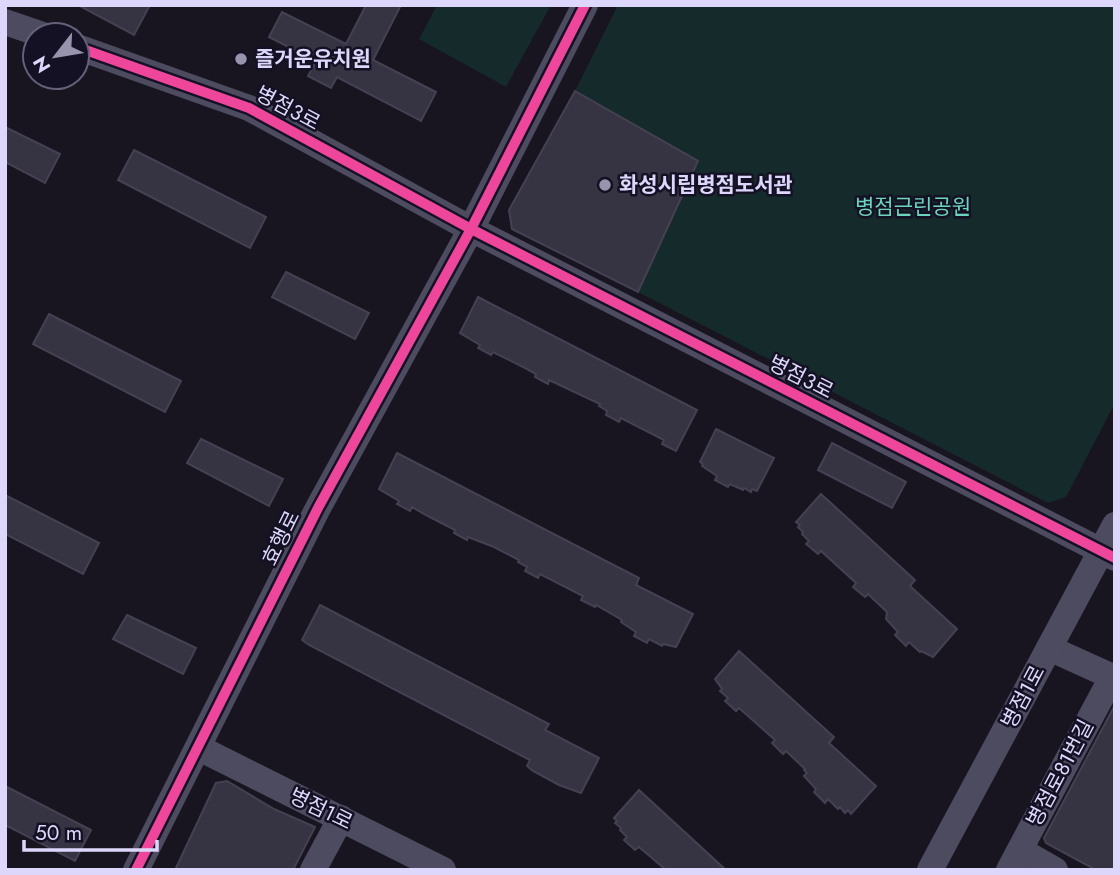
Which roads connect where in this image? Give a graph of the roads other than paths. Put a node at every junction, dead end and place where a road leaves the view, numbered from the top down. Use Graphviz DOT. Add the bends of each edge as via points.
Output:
graph roads {
  1 [pos="585,5"];
  2 [pos="91,52"];
  3 [pos="471,229"];
  4 [pos="1115,525"];
  5 [pos="1108,555"];
  6 [pos="1049,648"];
  7 [pos="1113,678"];
  8 [pos="199,748"];
  9 [pos="341,818"];
  10 [pos="1014,860"];
  11 [pos="136,870"];
  12 [pos="313,870"];
  13 [pos="443,870"];
  14 [pos="930,870"];
  15 [pos="1055,870"];
  1 -- 3 [label="street"];
  2 -- 3 [label="street, 병점3로" via="248,107"];
  3 -- 5 [label="street, 병점3로"];
  3 -- 8 [label="street, 효행로" via="318,508"];
  4 -- 5 [label="street, 병점1로"];
  5 -- 6 [label="street, 병점1로"];
  6 -- 7 [label="street"];
  6 -- 14 [label="street, 병점1로"];
  7 -- 10 [label="street, 병점로81번길"];
  8 -- 9 [label="street, 병점1로"];
  8 -- 11 [label="street, 효행로"];
  9 -- 12 [label="street"];
  9 -- 13 [label="street, 병점1로"];
  10 -- 15 [label="street"];
}
